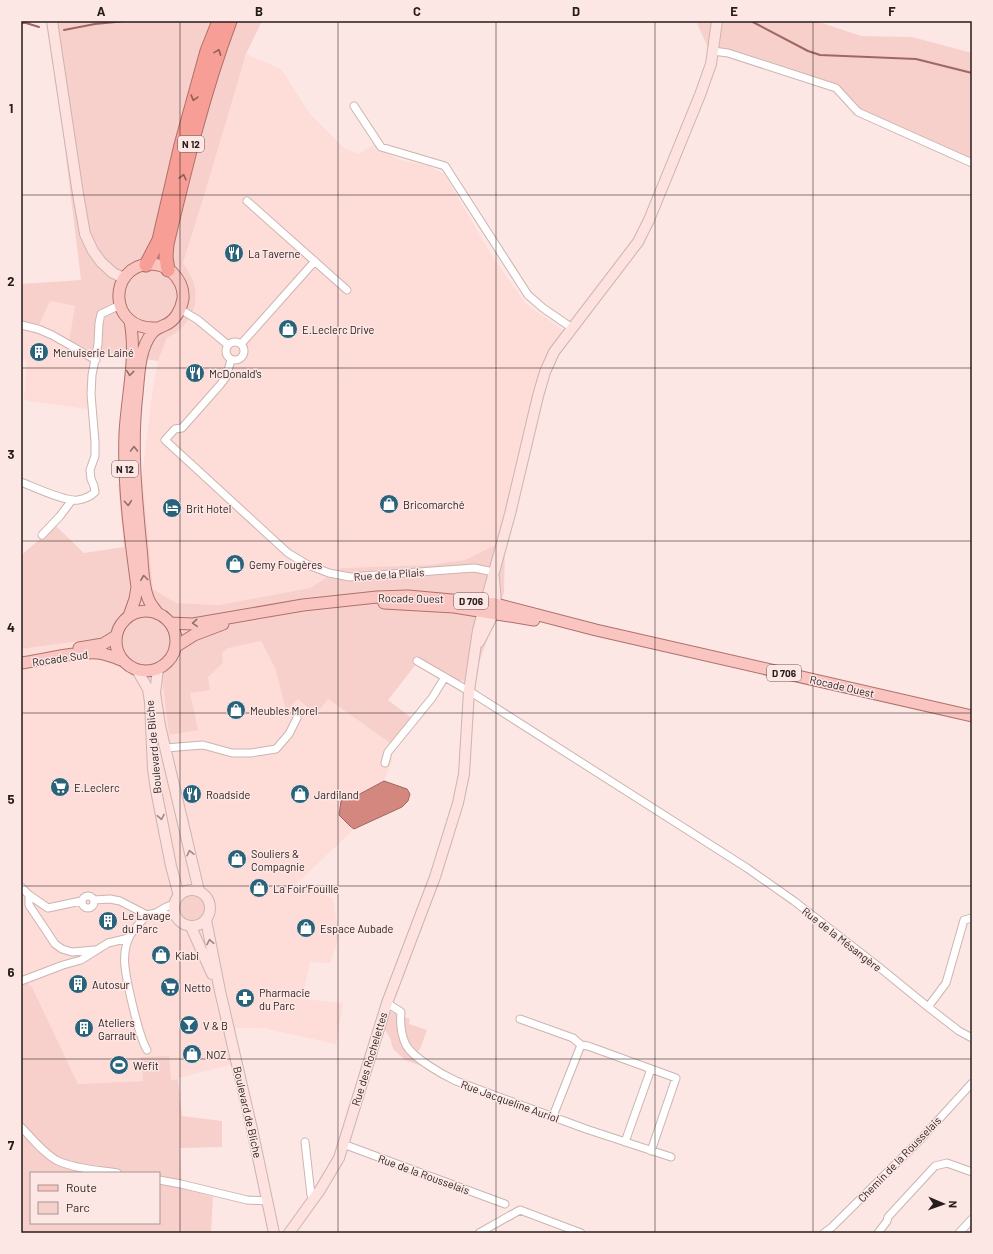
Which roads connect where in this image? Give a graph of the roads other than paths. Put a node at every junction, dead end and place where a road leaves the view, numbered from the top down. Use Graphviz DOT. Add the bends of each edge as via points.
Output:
graph roads {
  1 [pos="52,21"];
  2 [pos="218,21"];
  3 [pos="230,21"];
  4 [pos="717,21"];
  5 [pos="713,51"];
  6 [pos="354,106"];
  7 [pos="972,163"];
  8 [pos="247,201"];
  9 [pos="315,261"];
  10 [pos="146,264"];
  11 [pos="168,270"];
  12 [pos="124,278"];
  13 [pos="347,290"];
  14 [pos="120,305"];
  15 [pos="180,309"];
  16 [pos="130,321"];
  17 [pos="21,325"];
  18 [pos="156,328"];
  19 [pos="572,328"];
  20 [pos="241,344"];
  21 [pos="228,345"];
  22 [pos="96,360"];
  23 [pos="231,360"];
  24 [pos="21,482"];
  25 [pos="72,500"];
  26 [pos="42,535"];
  27 [pos="494,572"];
  28 [pos="484,604"];
  29 [pos="496,606"];
  30 [pos="158,614"];
  31 [pos="129,616"];
  32 [pos="247,616"];
  33 [pos="170,623"];
  34 [pos="116,636"];
  35 [pos="175,647"];
  36 [pos="474,652"];
  37 [pos="21,658"];
  38 [pos="122,660"];
  39 [pos="417,661"];
  40 [pos="21,663"];
  41 [pos="158,669"];
  42 [pos="137,670"];
  43 [pos="445,677"];
  44 [pos="469,691"];
  45 [pos="972,716"];
  46 [pos="297,718"];
  47 [pos="165,748"];
  48 [pos="385,763"];
  49 [pos="21,887"];
  50 [pos="199,891"];
  51 [pos="29,895"];
  52 [pos="177,900"];
  53 [pos="156,914"];
  54 [pos="147,915"];
  55 [pos="176,916"];
  56 [pos="972,918"];
  57 [pos="206,920"];
  58 [pos="191,927"];
  59 [pos="129,938"];
  60 [pos="95,950"];
  61 [pos="21,981"];
  62 [pos="220,991"];
  63 [pos="387,1004"];
  64 [pos="928,1007"];
  65 [pos="520,1019"];
  66 [pos="972,1038"];
  67 [pos="581,1045"];
  68 [pos="148,1050"];
  69 [pos="651,1069"];
  70 [pos="972,1083"];
  71 [pos="553,1116"];
  72 [pos="21,1127"];
  73 [pos="305,1142"];
  74 [pos="625,1142"];
  75 [pos="343,1144"];
  76 [pos="651,1151"];
  77 [pos="670,1157"];
  78 [pos="111,1172"];
  79 [pos="972,1172"];
  80 [pos="160,1180"];
  81 [pos="314,1198"];
  82 [pos="268,1201"];
  83 [pos="505,1204"];
  84 [pos="972,1219"];
  85 [pos="832,1227"];
  86 [pos="274,1233"];
  87 [pos="288,1233"];
  88 [pos="480,1233"];
  89 [pos="581,1233"];
  90 [pos="824,1233"];
  91 [pos="838,1233"];
  92 [pos="878,1233"];
  93 [pos="959,1233"];
  1 -- 12 [label="street" via="85,234 101,262 112,273"];
  2 -- 10 [label="highway, N 12, one-way" via="181,145 159,240"];
  11 -- 3 [label="highway, N 12, one-way" via="166,244 190,148"];
  4 -- 5 [label="street, Rue des Rochelettes"];
  5 -- 7 [label="street" via="728,53 836,88 858,112"];
  5 -- 19 [label="street, Rue des Rochelettes" via="700,95 650,220 638,242"];
  6 -- 19 [label="street" via="381,147 445,166 528,295"];
  8 -- 9 [label="street"];
  9 -- 13 [label="street"];
  9 -- 20 [label="street"];
  10 -- 11 [label="main road" via="154,264"];
  10 -- 12 [label="main road"];
  11 -- 15 [label="main road" via="177,277 182,287"];
  12 -- 14 [label="main road" via="119,292"];
  14 -- 16 [label="main road"];
  14 -- 22 [label="street" via="101,314"];
  15 -- 18 [label="main road" via="175,318 166,325"];
  15 -- 21 [label="street"];
  16 -- 18 [label="main road" via="147,329"];
  16 -- 31 [label="main road, N 12, one-way" via="133,350 127,400 125,472 137,587"];
  17 -- 22 [label="street" via="52,335"];
  30 -- 18 [label="main road, N 12, one-way" via="148,600 145,587 134,477 139,373 144,347"];
  19 -- 27 [label="street, Rue des Rochelettes" via="554,352 543,378"];
  20 -- 21 [label="street" via="233,342"];
  20 -- 23 [label="street" via="243,356 239,360"];
  21 -- 23 [label="street" via="226,353"];
  22 -- 25 [label="street" via="91,394 95,442 90,470 95,492 91,496"];
  23 -- 27 [label="street, Rue de la Pilais" via="226,377 218,388 182,428 175,429 165,440 288,553 308,565 350,577 474,568"];
  24 -- 25 [label="street"];
  25 -- 26 [label="street"];
  27 -- 28 [label="street, Rue des Rochelettes"];
  27 -- 29 [label="street"];
  28 -- 29 [label="main road, Rocade Ouest / D 706"];
  28 -- 32 [label="main road, Rocade Ouest / D 706" via="408,596 377,597 304,605"];
  28 -- 36 [label="street, Rue des Rochelettes"];
  29 -- 36 [label="street"];
  29 -- 45 [label="main road, Rocade Ouest / D 706"];
  30 -- 31 [label="main road" via="148,611"];
  30 -- 33 [label="main road"];
  31 -- 34 [label="main road" via="118,628"];
  32 -- 33 [label="main road, Rocade Ouest / D 706, one-way" via="193,624"];
  32 -- 35 [label="main road, Rocade Ouest / D 706" via="194,635"];
  33 -- 35 [label="main road" via="176,639"];
  34 -- 37 [label="main road, Rocade Sud" via="103,644"];
  34 -- 38 [label="main road" via="115,644"];
  35 -- 41 [label="main road" via="169,660"];
  36 -- 44 [label="street, Rue des Rochelettes"];
  38 -- 40 [label="main road, Rocade Sud" via="98,653"];
  38 -- 42 [label="main road"];
  39 -- 43 [label="street, Rue de la Mésangère"];
  41 -- 42 [label="main road" via="144,672"];
  41 -- 47 [label="street, Boulevard de Bliche" via="156,701"];
  42 -- 52 [label="street, Boulevard de Bliche, one-way" via="148,689 156,790"];
  43 -- 44 [label="street, Rue de la Mésangère"];
  43 -- 48 [label="street" via="432,698 388,752"];
  44 -- 63 [label="street, Rue des Rochelettes" via="464,774 458,803 435,877"];
  44 -- 64 [label="street, Rue de la Mésangère" via="710,844 794,901"];
  46 -- 47 [label="street" via="289,734 276,749 251,753 232,752 203,744"];
  50 -- 47 [label="street, Boulevard de Bliche, one-way"];
  49 -- 51 [label="street"];
  50 -- 52 [label="street" via="188,890"];
  50 -- 57 [label="street" via="210,903 210,912"];
  51 -- 54 [label="street" via="48,908 81,901 86,895 94,900 120,901"];
  51 -- 60 [label="street" via="29,905 55,944 72,952"];
  52 -- 53 [label="street"];
  52 -- 55 [label="street"];
  53 -- 54 [label="street"];
  53 -- 55 [label="street"];
  54 -- 59 [label="street"];
  55 -- 58 [label="street" via="182,924"];
  56 -- 64 [label="street" via="964,920 946,983"];
  57 -- 58 [label="street"];
  62 -- 57 [label="street, Boulevard de Bliche, one-way"];
  58 -- 62 [label="street, Boulevard de Bliche"];
  59 -- 60 [label="street" via="108,943"];
  59 -- 68 [label="street" via="125,952 125,968 143,1043"];
  60 -- 61 [label="street" via="81,960"];
  62 -- 82 [label="street, Boulevard de Bliche"];
  63 -- 71 [label="street, Rue Jacqueline Auriol" via="401,1012 401,1033 407,1047 440,1073"];
  63 -- 75 [label="street, Rue des Rochelettes"];
  64 -- 66 [label="street, Rue de la Mésangère"];
  65 -- 67 [label="street" via="573,1038"];
  67 -- 69 [label="street"];
  67 -- 71 [label="street"];
  69 -- 74 [label="street"];
  69 -- 76 [label="street" via="676,1078"];
  70 -- 85 [label="street, Chemin de la Rousselais" via="920,1140"];
  71 -- 74 [label="street, Rue Jacqueline Auriol"];
  72 -- 78 [label="street" via="57,1160"];
  73 -- 81 [label="street" via="311,1195"];
  74 -- 76 [label="street, Rue Jacqueline Auriol"];
  75 -- 81 [label="street, Rue des Rochelettes" via="334,1168"];
  75 -- 83 [label="street, Rue de la Rousselais"];
  76 -- 77 [label="street, Rue Jacqueline Auriol"];
  79 -- 92 [label="street" via="947,1163 935,1166 888,1217"];
  80 -- 82 [label="street" via="247,1200"];
  81 -- 87 [label="street, Rue des Rochelettes"];
  82 -- 86 [label="street, Boulevard de Bliche"];
  84 -- 93 [label="street"];
  85 -- 90 [label="street, Chemin de la Rousselais"];
  85 -- 91 [label="street"];
  88 -- 89 [label="street" via="520,1210"];
}
